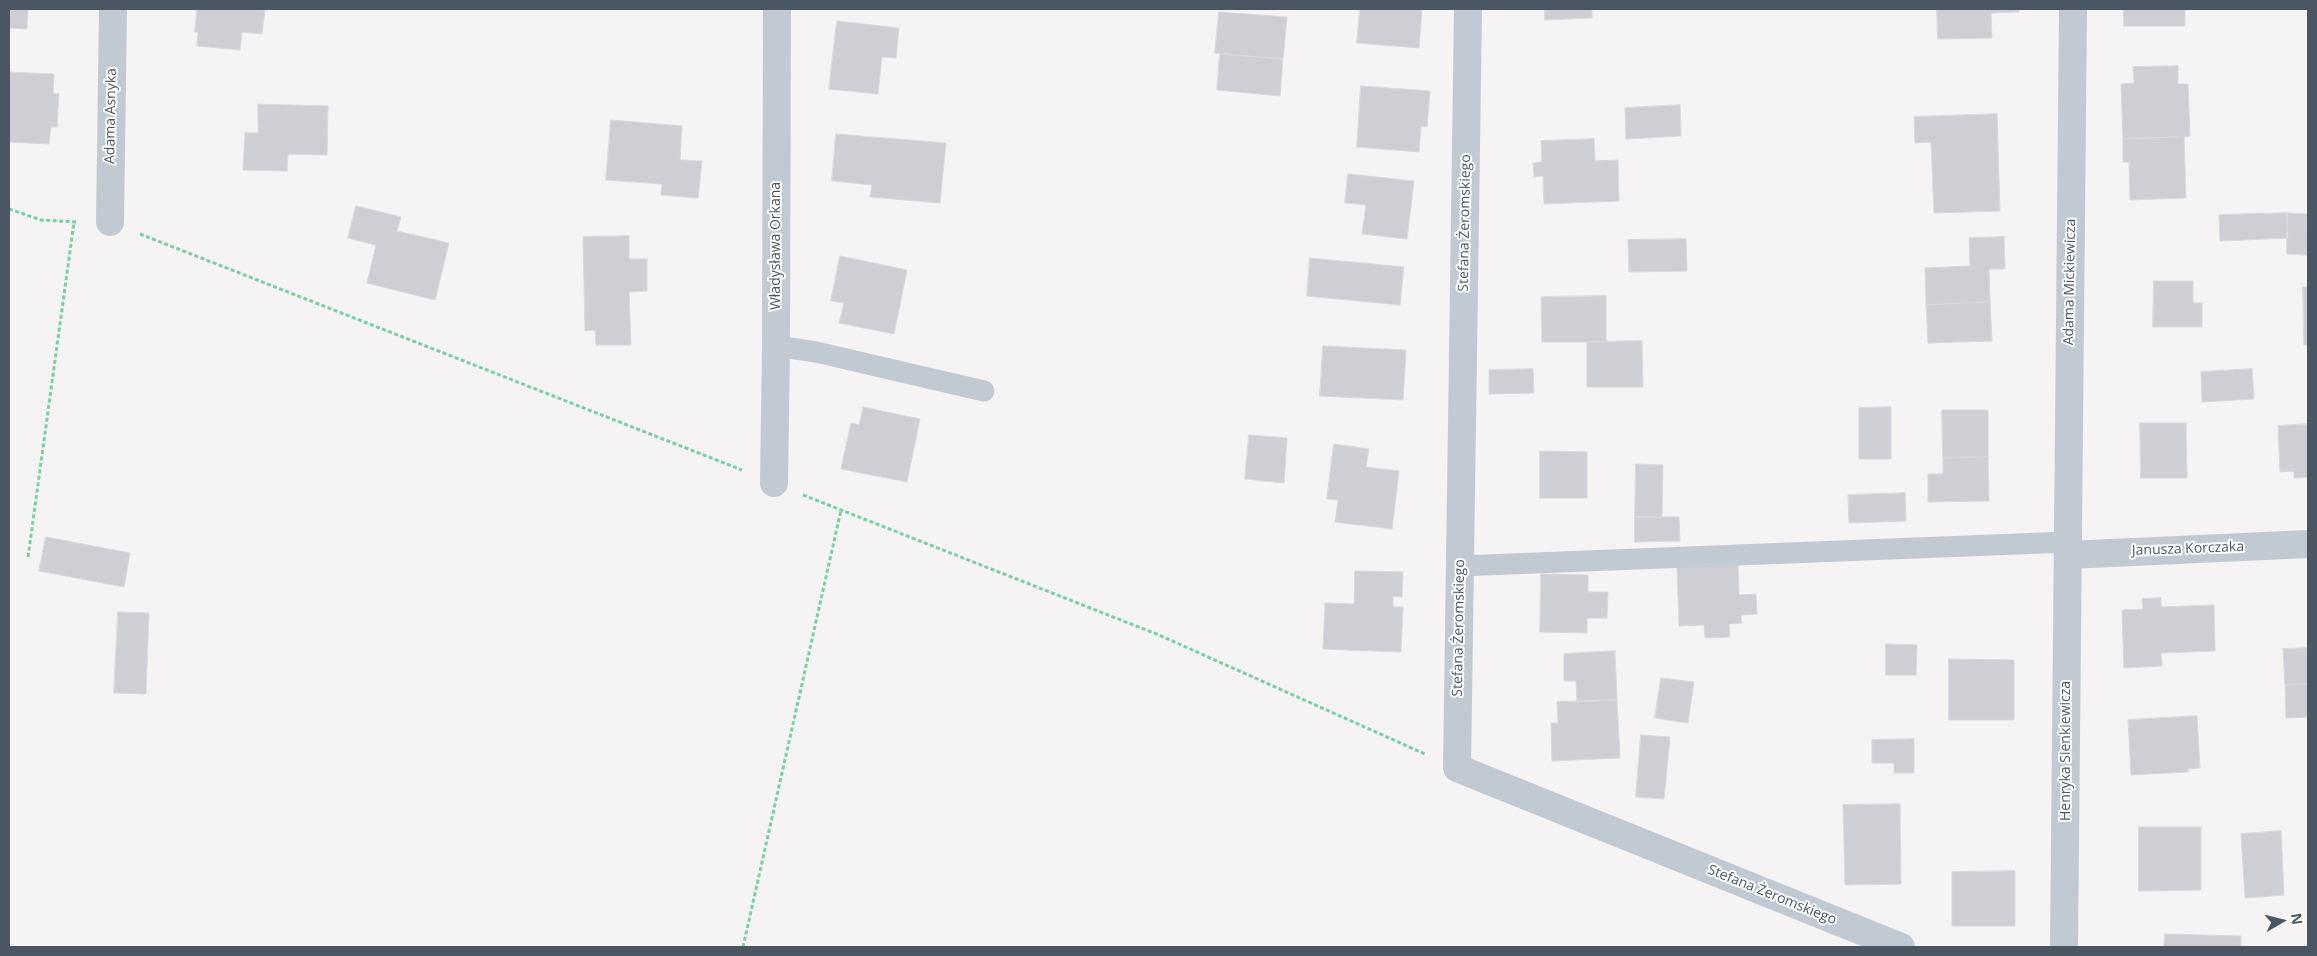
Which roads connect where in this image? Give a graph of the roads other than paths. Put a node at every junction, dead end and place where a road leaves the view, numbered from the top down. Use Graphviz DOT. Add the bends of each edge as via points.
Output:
graph roads {
  1 [pos="113,9"];
  2 [pos="777,9"];
  3 [pos="1468,9"];
  4 [pos="2072,9"];
  5 [pos="110,222"];
  6 [pos="776,346"];
  7 [pos="984,391"];
  8 [pos="774,483"];
  9 [pos="2308,544"];
  10 [pos="2068,548"];
  11 [pos="1460,566"];
  12 [pos="1901,947"];
  13 [pos="2064,947"];
  1 -- 5 [label="street, Adama Asnyka"];
  2 -- 6 [label="street, Władysława Orkana"];
  3 -- 11 [label="street, Stefana Żeromskiego"];
  4 -- 10 [label="street, Adama Mickiewicza"];
  6 -- 7 [label="lane" via="816,352"];
  6 -- 8 [label="street, Władysława Orkana"];
  9 -- 10 [label="street, Janusza Korczaka"];
  10 -- 11 [label="lane"];
  10 -- 13 [label="street, Henryka Sienkiewicza"];
  11 -- 12 [label="street, Stefana Żeromskiego" via="1458,768"];
}
